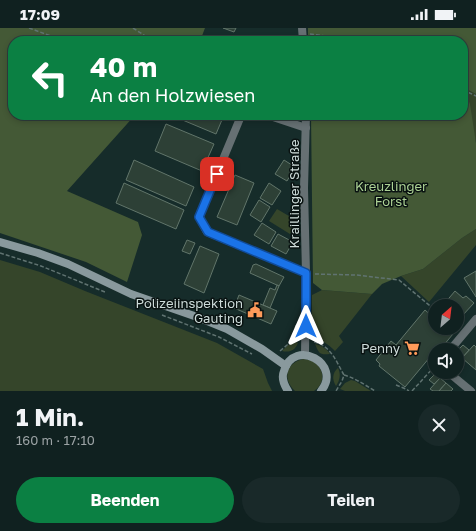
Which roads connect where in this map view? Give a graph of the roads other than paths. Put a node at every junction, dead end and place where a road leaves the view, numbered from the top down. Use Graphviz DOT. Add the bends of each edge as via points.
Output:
graph roads {
  1 [pos="239,120"];
  2 [pos="282,120"];
  3 [pos="306,120"];
  4 [pos="306,128"];
  5 [pos="0,242"];
  6 [pos="306,273"];
  7 [pos="476,319"];
  8 [pos="456,343"];
  9 [pos="305,355"];
  10 [pos="286,366"];
  11 [pos="456,379"];
  12 [pos="325,390"];
  13 [pos="288,391"];
  14 [pos="471,391"];
  1 -- 6 [label="street" via="199,217 208,232"];
  2 -- 4 [label="street"];
  3 -- 4 [label="street, Kraillinger Straße"];
  4 -- 6 [label="street, Kraillinger Straße"];
  5 -- 10 [label="main road" via="68,264 131,294 227,329"];
  6 -- 9 [label="street, Kraillinger Straße"];
  7 -- 8 [label="street"];
  9 -- 10 [label="main road" via="294,358"];
  9 -- 12 [label="main road" via="316,358 324,367 327,378"];
  10 -- 13 [label="main road" via="283,381"];
  11 -- 14 [label="street"];
}
